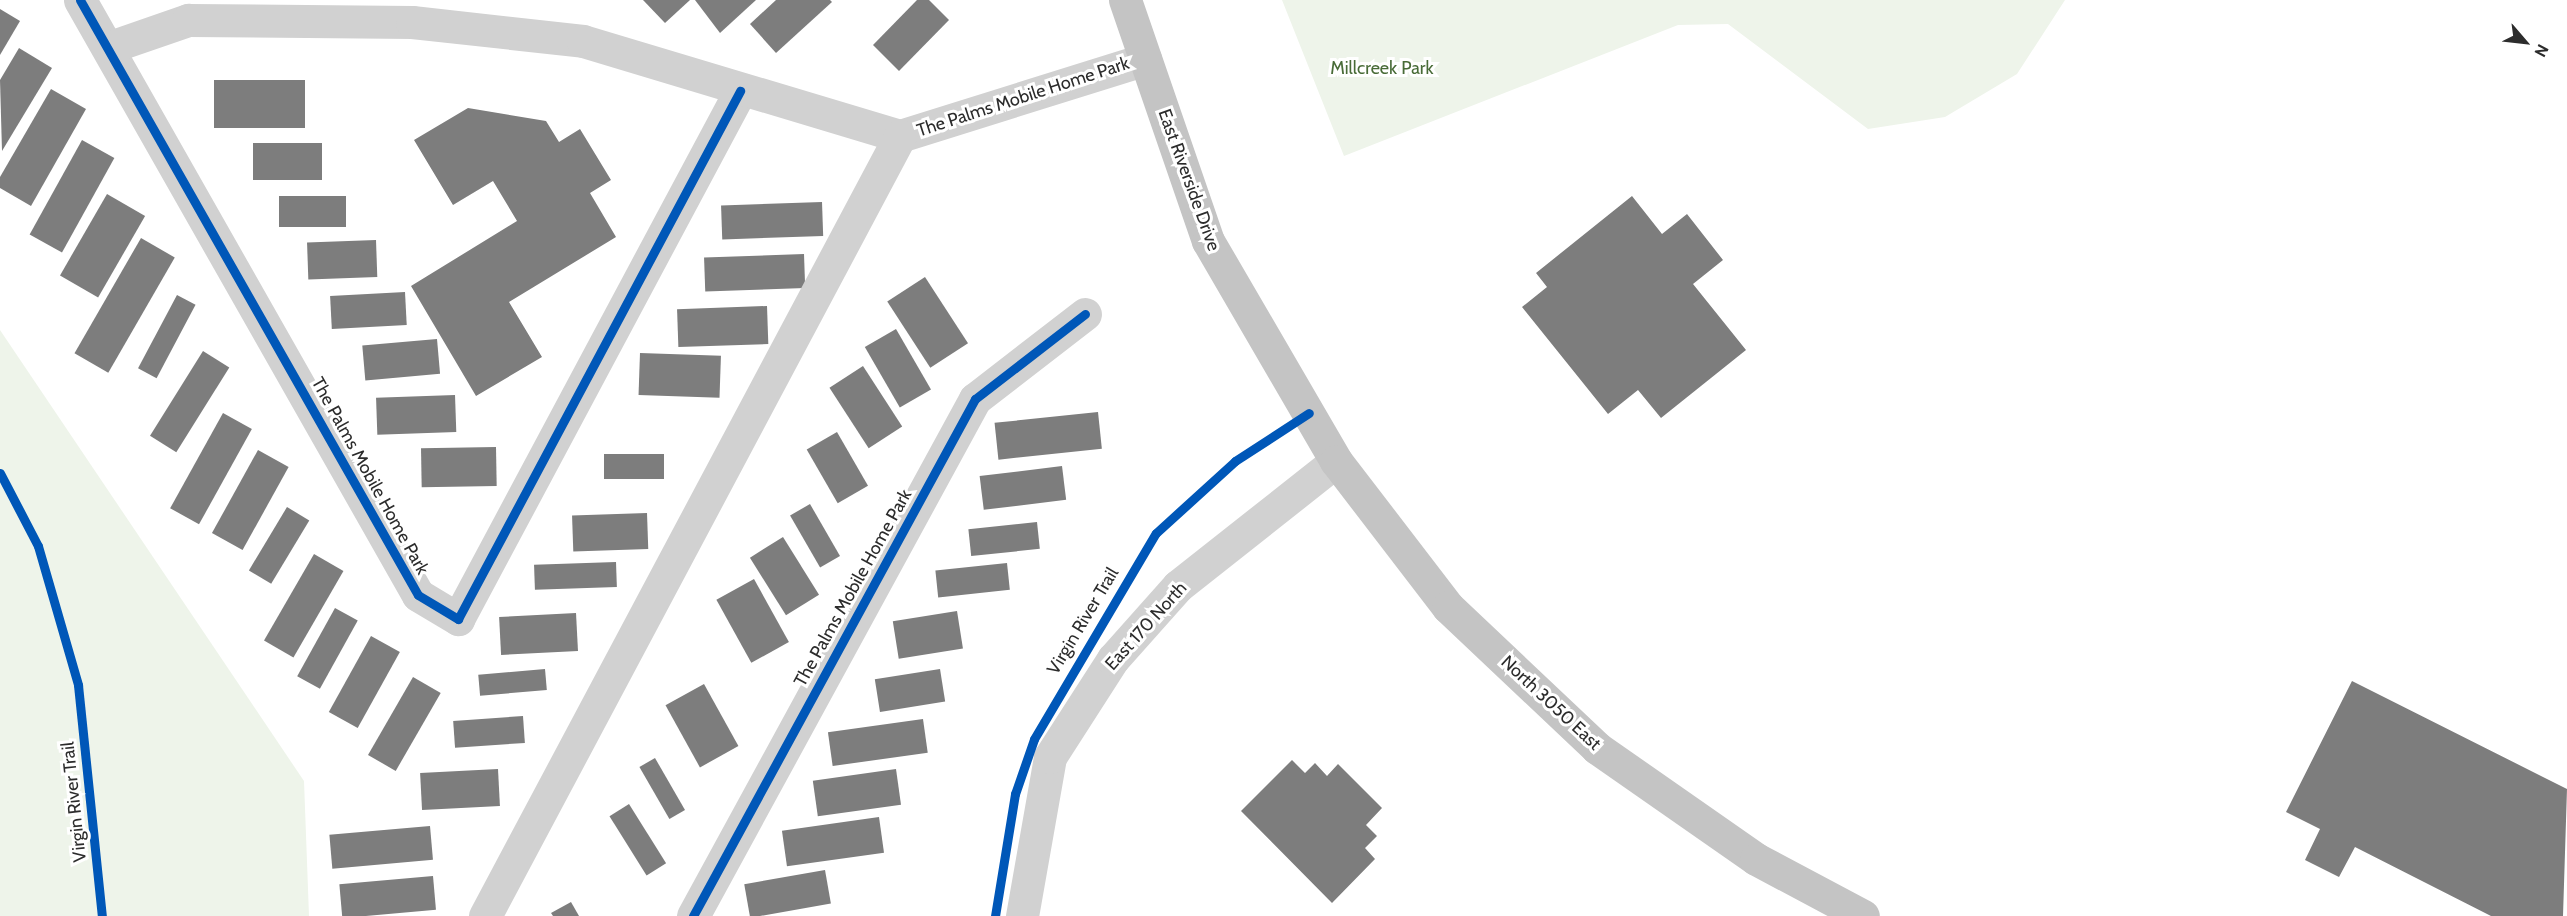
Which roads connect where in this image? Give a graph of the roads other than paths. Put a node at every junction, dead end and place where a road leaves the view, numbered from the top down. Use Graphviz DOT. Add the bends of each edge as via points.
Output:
graph roads {
  1 [pos="80,0"];
  2 [pos="1125,0"];
  3 [pos="110,47"];
  4 [pos="1145,59"];
  5 [pos="740,91"];
  6 [pos="900,136"];
  7 [pos="1085,314"];
  8 [pos="1309,413"];
  9 [pos="1336,461"];
  10 [pos="486,916"];
  11 [pos="693,916"];
  12 [pos="1022,916"];
  13 [pos="1863,916"];
  1 -- 3 [label="street, The Palms Mobile Home Park"];
  2 -- 4 [label="main road, East Riverside Drive"];
  3 -- 5 [label="street, The Palms Mobile Home Park" via="188,20 412,22 583,41"];
  3 -- 5 [label="street, The Palms Mobile Home Park" via="418,595 458,619"];
  4 -- 6 [label="street, The Palms Mobile Home Park"];
  4 -- 8 [label="main road, East Riverside Drive" via="1208,241"];
  5 -- 6 [label="street, The Palms Mobile Home Park"];
  6 -- 10 [label="street, The Palms Mobile Home Park"];
  7 -- 11 [label="street, The Palms Mobile Home Park" via="975,399"];
  8 -- 9 [label="main road, North 3050 East"];
  9 -- 12 [label="street, East 170 North" via="1178,586 1113,659 1050,757"];
  9 -- 13 [label="main road, North 3050 East" via="1448,607 1597,748 1756,859"];
}
